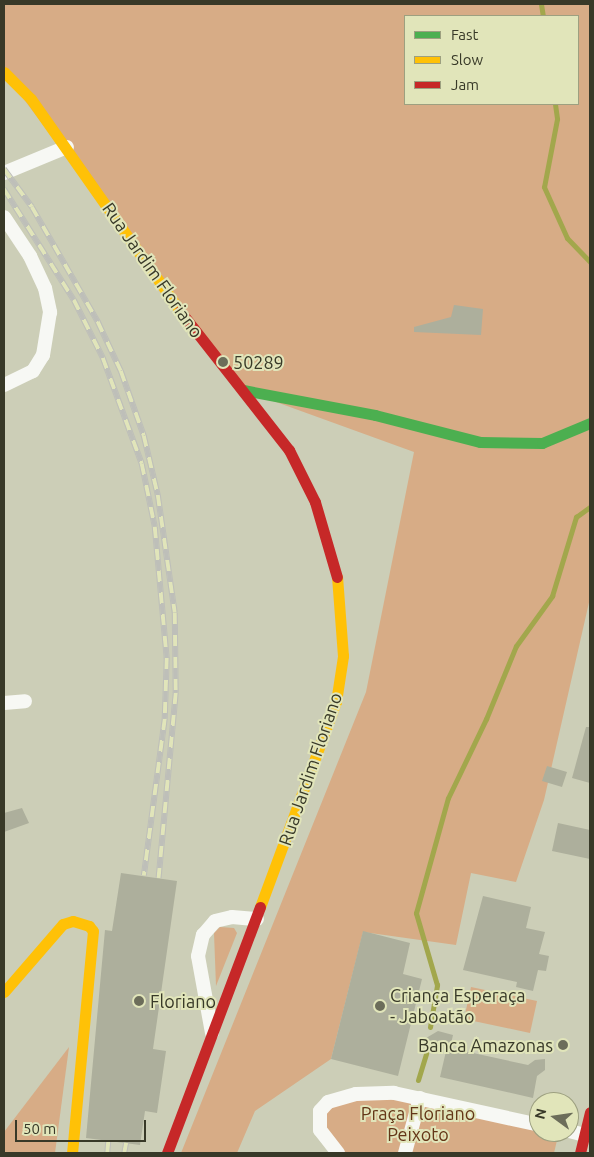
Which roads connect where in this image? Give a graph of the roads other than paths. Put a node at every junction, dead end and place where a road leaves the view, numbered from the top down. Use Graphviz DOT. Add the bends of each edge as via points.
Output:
graph roads {
  1 [pos="4,72"];
  2 [pos="66,147"];
  3 [pos="4,174"];
  4 [pos="4,217"];
  5 [pos="4,385"];
  6 [pos="243,390"];
  7 [pos="590,423"];
  8 [pos="25,701"];
  9 [pos="4,703"];
  10 [pos="256,919"];
  11 [pos="4,992"];
  12 [pos="212,1033"];
  13 [pos="420,1098"];
  14 [pos="590,1112"];
  15 [pos="529,1123"];
  16 [pos="579,1134"];
  17 [pos="585,1135"];
  18 [pos="72,1153"];
  19 [pos="167,1153"];
  20 [pos="338,1153"];
  21 [pos="406,1153"];
  22 [pos="580,1153"];
  1 -- 2 [label="street, Rua Jardim Floriano" via="31,99"];
  2 -- 3 [label="street"];
  2 -- 6 [label="street, Rua Jardim Floriano" via="171,299"];
  4 -- 5 [label="street" via="30,256 45,288 50,312 43,355 33,371"];
  6 -- 7 [label="street" via="375,415 447,436 505,444 542,443"];
  6 -- 10 [label="street, Rua Jardim Floriano" via="289,450 315,502 335,562 342,608 343,656 336,702"];
  8 -- 9 [label="street"];
  10 -- 12 [label="street, Rua Jardim Floriano"];
  10 -- 12 [label="street" via="215,921 203,935 198,956"];
  11 -- 18 [label="street" via="63,924 73,921 89,926 93,931"];
  12 -- 19 [label="street, Rua Jardim Floriano"];
  13 -- 15 [label="street"];
  13 -- 20 [label="street" via="377,1092 328,1102 320,1111 318,1124 323,1137"];
  13 -- 21 [label="street"];
  14 -- 17 [label="street"];
  16 -- 17 [label="street"];
  17 -- 22 [label="street"];
}
